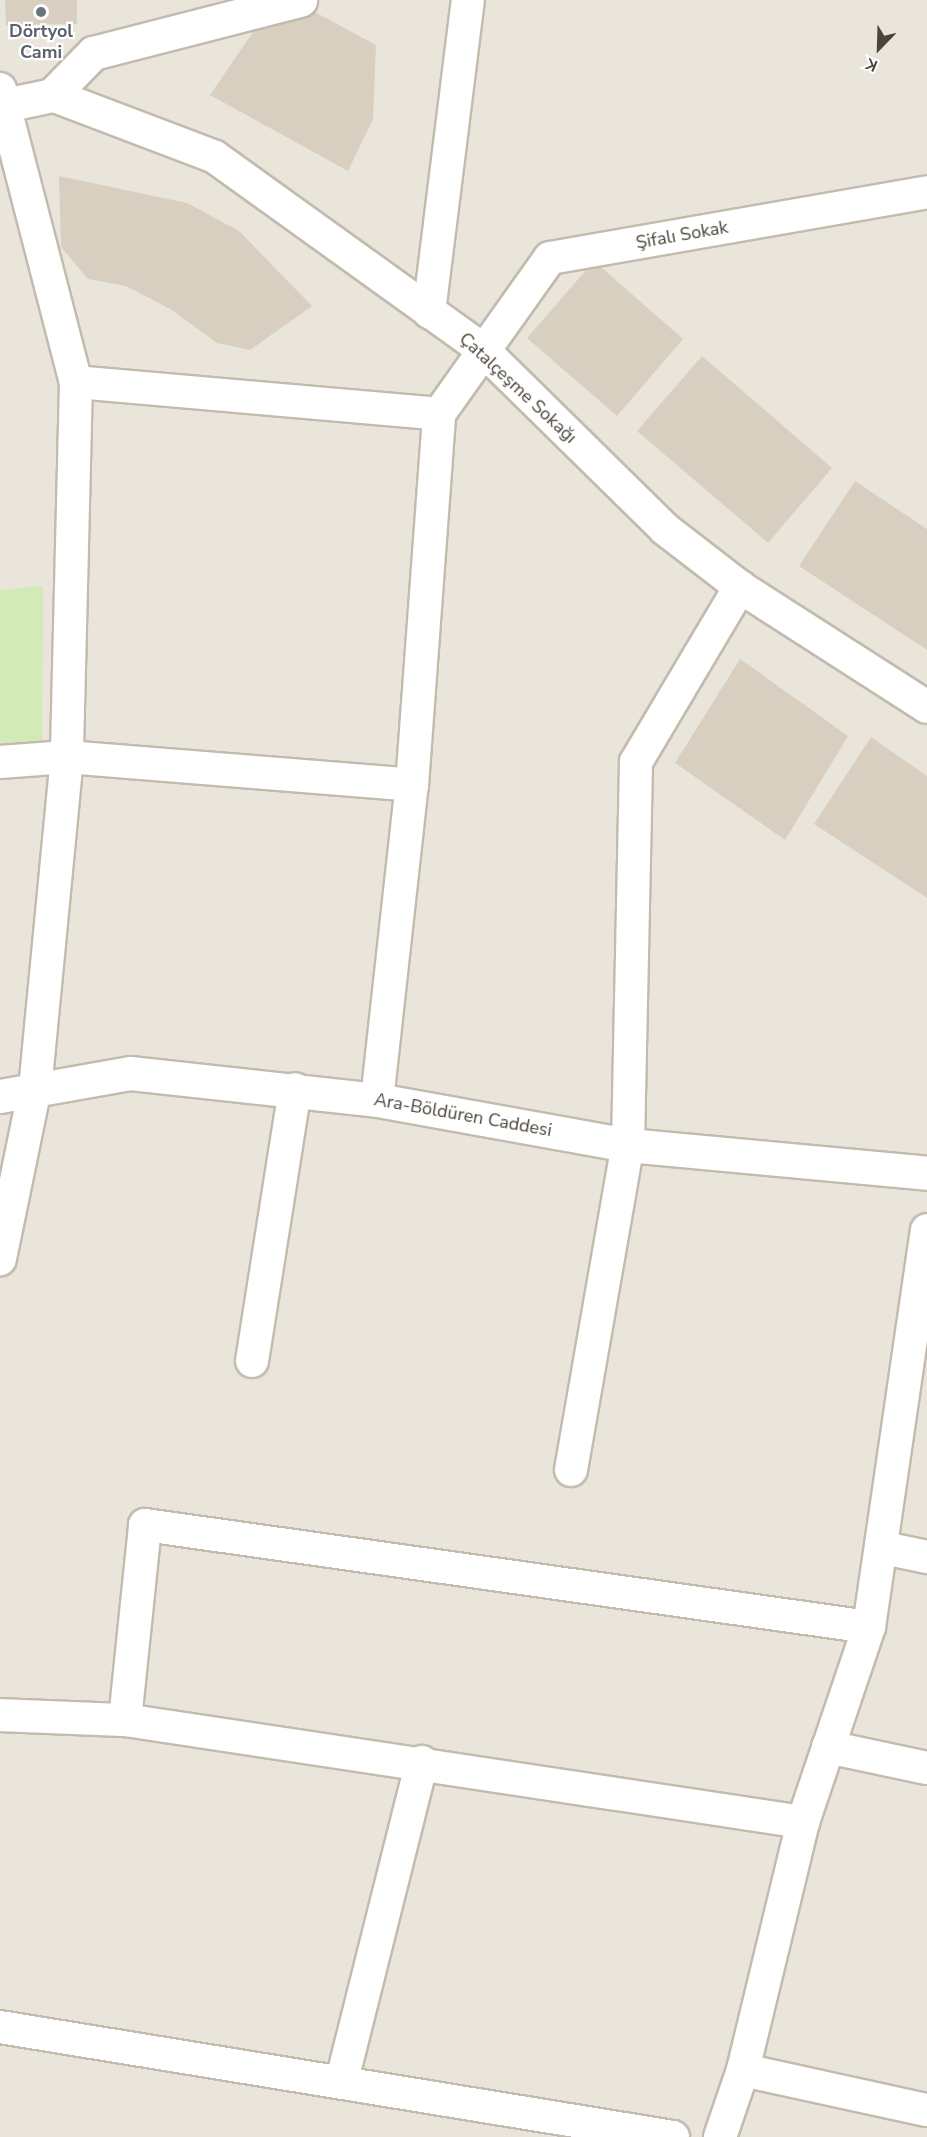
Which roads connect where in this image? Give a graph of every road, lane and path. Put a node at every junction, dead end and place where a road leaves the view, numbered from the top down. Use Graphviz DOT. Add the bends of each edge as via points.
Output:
graph roads {
  1 [pos="300,0"];
  2 [pos="468,0"];
  3 [pos="52,95"];
  4 [pos="2,100"];
  5 [pos="927,192"];
  6 [pos="429,312"];
  7 [pos="481,348"];
  8 [pos="76,382"];
  9 [pos="439,414"];
  10 [pos="740,587"];
  11 [pos="927,707"];
  12 [pos="67,757"];
  13 [pos="0,762"];
  14 [pos="412,785"];
  15 [pos="35,1088"];
  16 [pos="296,1089"];
  17 [pos="0,1096"];
  18 [pos="377,1100"];
  19 [pos="628,1145"];
  20 [pos="927,1173"];
  21 [pos="927,1230"];
  22 [pos="0,1259"];
  23 [pos="252,1361"];
  24 [pos="571,1470"];
  25 [pos="884,1548"];
  26 [pos="927,1557"];
  27 [pos="869,1627"];
  28 [pos="0,1715"];
  29 [pos="125,1720"];
  30 [pos="828,1747"];
  31 [pos="422,1762"];
  32 [pos="927,1768"];
  33 [pos="803,1822"];
  34 [pos="0,2027"];
  35 [pos="743,2070"];
  36 [pos="342,2080"];
  37 [pos="927,2110"];
  38 [pos="673,2137"];
  39 [pos="720,2137"];
  1 -- 3 [label="street" via="93,53"];
  2 -- 6 [label="street"];
  3 -- 4 [label="street"];
  3 -- 6 [label="street, Çatalçeşme Sokağı" via="215,157"];
  4 -- 8 [label="street"];
  5 -- 7 [label="street, Şifalı Sokak" via="550,258"];
  6 -- 7 [label="street, Çatalçeşme Sokağı"];
  7 -- 9 [label="street, Şifalı Sokak"];
  7 -- 10 [label="street, Çatalçeşme Sokağı" via="665,529"];
  8 -- 9 [label="street"];
  8 -- 12 [label="street"];
  9 -- 14 [label="street"];
  10 -- 11 [label="street, Çatalçeşme Sokağı"];
  10 -- 19 [label="street" via="636,762"];
  12 -- 13 [label="street"];
  12 -- 14 [label="street"];
  12 -- 15 [label="street"];
  14 -- 18 [label="street"];
  15 -- 16 [label="street, Ara-Böldüren Caddesi" via="130,1073"];
  15 -- 17 [label="street, Ara-Böldüren Caddesi"];
  15 -- 22 [label="street"];
  16 -- 18 [label="street, Ara-Böldüren Caddesi"];
  16 -- 23 [label="street"];
  18 -- 19 [label="street, Ara-Böldüren Caddesi"];
  19 -- 20 [label="street, Ara-Böldüren Caddesi"];
  19 -- 24 [label="street"];
  21 -- 25 [label="street"];
  25 -- 26 [label="street"];
  25 -- 27 [label="street"];
  27 -- 29 [label="street" via="145,1525"];
  27 -- 30 [label="street"];
  28 -- 29 [label="street"];
  29 -- 31 [label="street"];
  30 -- 32 [label="street"];
  30 -- 33 [label="street"];
  31 -- 33 [label="street"];
  31 -- 36 [label="street"];
  33 -- 35 [label="street"];
  34 -- 36 [label="street"];
  35 -- 37 [label="street"];
  35 -- 39 [label="street"];
  36 -- 38 [label="street"];
}
